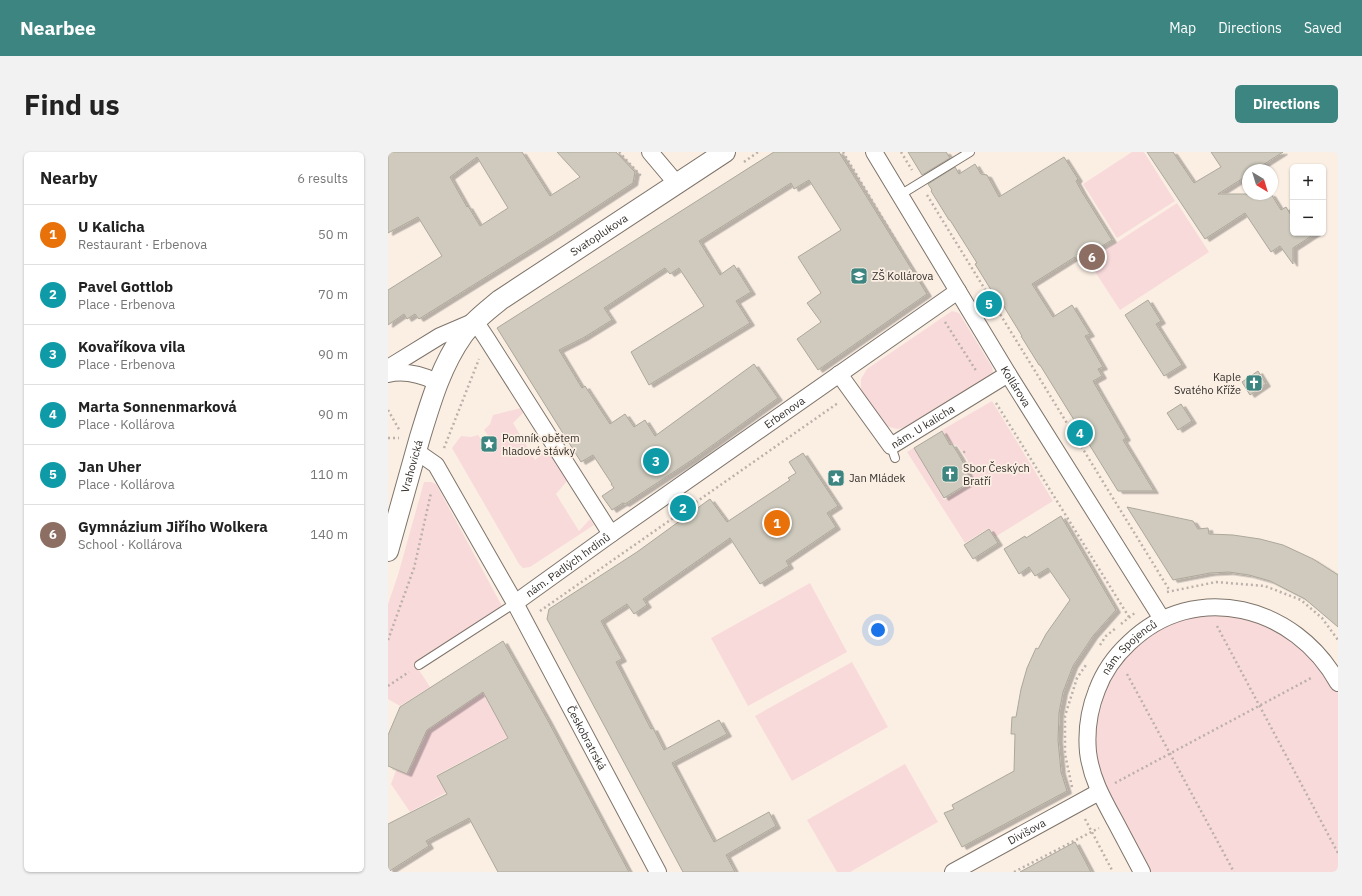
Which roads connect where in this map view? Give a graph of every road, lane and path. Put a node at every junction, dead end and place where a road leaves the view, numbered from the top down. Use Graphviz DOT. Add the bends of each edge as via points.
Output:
graph roads {
  1 [pos="619,152"];
  2 [pos="650,152"];
  3 [pos="725,152"];
  4 [pos="874,152"];
  5 [pos="901,152"];
  6 [pos="970,152"];
  7 [pos="642,177"];
  8 [pos="920,183"];
  9 [pos="677,184"];
  10 [pos="900,195"];
  11 [pos="958,291"];
  12 [pos="475,321"];
  13 [pos="388,368"];
  14 [pos="388,374"];
  15 [pos="839,374"];
  16 [pos="1008,374"];
  17 [pos="437,382"];
  18 [pos="853,393"];
  19 [pos="388,410"];
  20 [pos="388,438"];
  21 [pos="398,438"];
  22 [pos="396,444"];
  23 [pos="445,445"];
  24 [pos="416,451"];
  25 [pos="966,451"];
  26 [pos="448,452"];
  27 [pos="959,455"];
  28 [pos="611,534"];
  29 [pos="388,551"];
  30 [pos="1170,591"];
  31 [pos="1150,600"];
  32 [pos="515,603"];
  33 [pos="1206,608"];
  34 [pos="540,611"];
  35 [pos="1162,619"];
  36 [pos="1338,640"];
  37 [pos="1098,648"];
  38 [pos="1115,658"];
  39 [pos="1090,660"];
  40 [pos="419,665"];
  41 [pos="1335,677"];
  42 [pos="388,686"];
  43 [pos="1259,706"];
  44 [pos="1170,754"];
  45 [pos="1097,787"];
  46 [pos="1077,803"];
  47 [pos="1115,821"];
  48 [pos="1090,832"];
  49 [pos="1338,853"];
  50 [pos="658,872"];
  51 [pos="953,872"];
  52 [pos="1014,872"];
  53 [pos="1113,872"];
  54 [pos="1142,872"];
  55 [pos="1234,872"];
  1 -- 7 [label="path"];
  2 -- 9 [label="street"];
  3 -- 9 [label="street, Svatoplukova"];
  4 -- 10 [label="street, Kollárova"];
  5 -- 8 [label="path"];
  6 -- 8 [label="lane"];
  8 -- 10 [label="lane"];
  8 -- 30 [label="path"];
  9 -- 12 [label="street, Svatoplukova" via="500,300"];
  10 -- 11 [label="street, Kollárova"];
  11 -- 15 [label="street, Erbenova"];
  11 -- 16 [label="street, Kollárova"];
  12 -- 13 [label="street, Svatoplukova" via="440,336"];
  12 -- 17 [label="street, Svatoplukova" via="463,335"];
  12 -- 28 [label="street, nám. Padlých hrdinů"];
  14 -- 17 [label="street" via="408,373"];
  15 -- 18 [label="street, nám. U kalicha"];
  15 -- 28 [label="street, Erbenova"];
  16 -- 18 [label="street, nám. U kalicha" via="893,452"];
  16 -- 31 [label="street, Kollárova"];
  17 -- 24 [label="street, Vrahovická"];
  18 -- 34 [label="path"];
  19 -- 21 [label="path" via="400,430"];
  20 -- 21 [label="path"];
  21 -- 22 [label="path"];
  23 -- 26 [label="path"];
  24 -- 29 [label="street, Vrahovická"];
  24 -- 32 [label="street, nám. Padlých hrdinů" via="436,465"];
  25 -- 27 [label="path"];
  28 -- 32 [label="street, nám. Padlých hrdinů"];
  30 -- 31 [label="path"];
  30 -- 36 [label="path" via="1216,582 1265,586 1301,600 1322,618"];
  31 -- 35 [label="street, Kollárova"];
  31 -- 37 [label="path" via="1106,636"];
  32 -- 40 [label="lane, nám. Padlých hrdinů"];
  32 -- 50 [label="street, Českobratrská"];
  33 -- 35 [label="street, nám. Spojenců"];
  33 -- 41 [label="street, nám. Spojenců" via="1242,610 1278,622 1314,650"];
  33 -- 43 [label="path"];
  35 -- 38 [label="street, nám. Spojenců" via="1137,634"];
  38 -- 44 [label="path" via="1121,663"];
  38 -- 45 [label="street, nám. Spojenců" via="1099,683 1088,718 1088,752"];
  39 -- 46 [label="path" via="1078,678 1065,716 1065,754"];
  40 -- 42 [label="path"];
  41 -- 43 [label="path"];
  43 -- 44 [label="path"];
  43 -- 49 [label="path"];
  44 -- 45 [label="path" via="1110,786"];
  44 -- 55 [label="path"];
  45 -- 46 [label="street, Divišova"];
  45 -- 47 [label="street, nám. Spojenců"];
  46 -- 48 [label="path"];
  46 -- 51 [label="street, Divišova"];
  47 -- 48 [label="path"];
  47 -- 54 [label="street, nám. Spojenců"];
  48 -- 52 [label="path"];
  48 -- 53 [label="path"];
}
